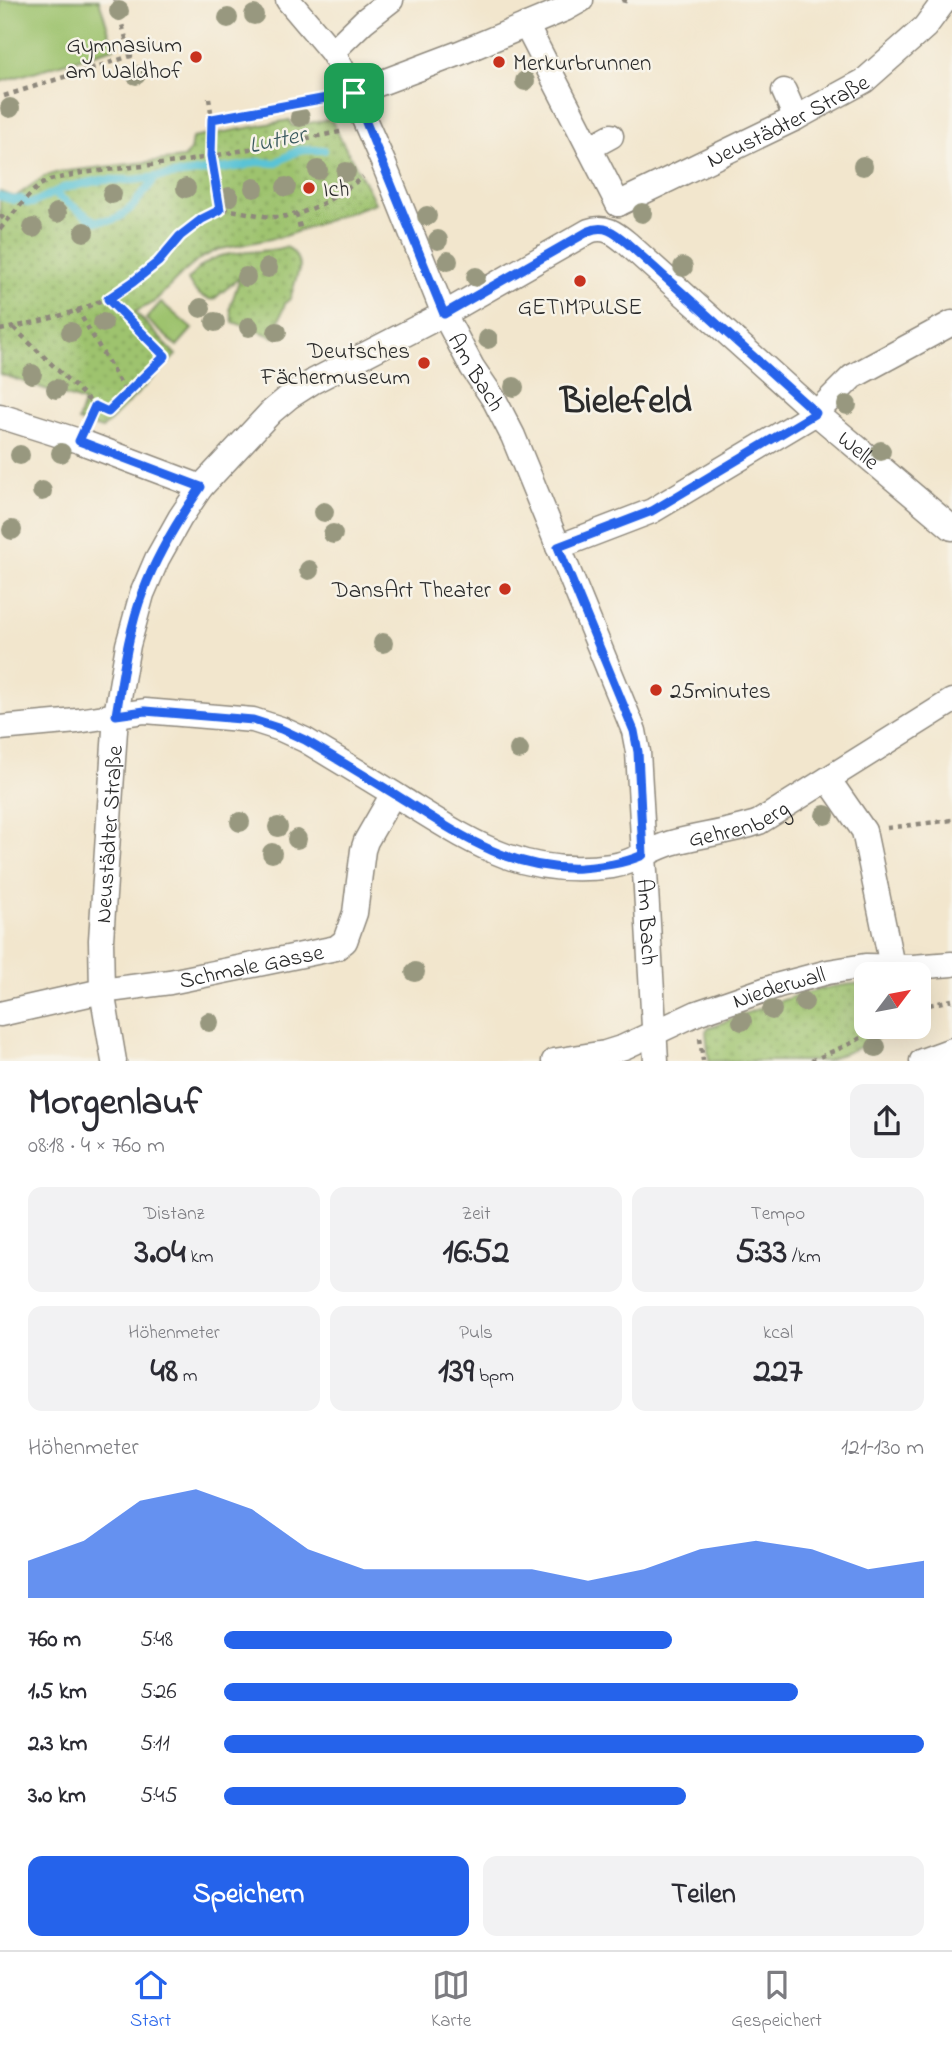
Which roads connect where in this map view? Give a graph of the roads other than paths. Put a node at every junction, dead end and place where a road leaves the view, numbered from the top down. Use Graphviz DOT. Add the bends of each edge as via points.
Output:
graph roads {
  1 [pos="288,0"];
  2 [pos="391,0"];
  3 [pos="581,0"];
  4 [pos="940,8"];
  5 [pos="526,25"];
  6 [pos="332,51"];
  7 [pos="783,91"];
  8 [pos="354,93"];
  9 [pos="796,118"];
  10 [pos="611,136"];
  11 [pos="589,148"];
  12 [pos="618,204"];
  13 [pos="609,230"];
  14 [pos="444,314"];
  15 [pos="952,323"];
  16 [pos="816,413"];
  17 [pos="0,416"];
  18 [pos="201,487"];
  19 [pos="952,528"];
  20 [pos="558,547"];
  21 [pos="952,701"];
  22 [pos="116,715"];
  23 [pos="0,728"];
  24 [pos="828,779"];
  25 [pos="393,794"];
  26 [pos="643,855"];
  27 [pos="891,962"];
  28 [pos="952,964"];
  29 [pos="931,966"];
  30 [pos="854,968"];
  31 [pos="102,991"];
  32 [pos="0,1014"];
  33 [pos="654,1033"];
  34 [pos="952,1050"];
  35 [pos="114,1061"];
  36 [pos="554,1061"];
  37 [pos="656,1061"];
  38 [pos="922,1061"];
  1 -- 6 [label="street, Am Bach"];
  2 -- 6 [label="street"];
  3 -- 5 [label="street"];
  4 -- 9 [label="street, Neustädter Straße" via="864,81"];
  5 -- 8 [label="street"];
  5 -- 11 [label="street"];
  6 -- 8 [label="street, Am Bach"];
  7 -- 9 [label="street"];
  8 -- 14 [label="street, Am Bach"];
  9 -- 12 [label="street, Neustädter Straße"];
  10 -- 11 [label="street"];
  11 -- 12 [label="street"];
  12 -- 13 [label="street"];
  13 -- 14 [label="street, Neustädter Straße" via="589,231"];
  13 -- 16 [label="street, Welle"];
  14 -- 18 [label="street, Neustädter Straße" via="289,397"];
  14 -- 20 [label="street, Am Bach" via="504,417"];
  15 -- 16 [label="street" via="852,377"];
  16 -- 19 [label="street, Welle"];
  16 -- 20 [label="street" via="652,511"];
  17 -- 18 [label="street"];
  18 -- 22 [label="street, Neustädter Straße" via="174,528 142,594"];
  20 -- 26 [label="street, Am Bach" via="634,731"];
  21 -- 24 [label="street, Gehrenberg"];
  22 -- 23 [label="street, Gehrenberg"];
  22 -- 25 [label="street, Gehrenberg" via="145,711 253,720 305,740"];
  22 -- 31 [label="street, Neustädter Straße" via="101,940"];
  24 -- 26 [label="street, Gehrenberg" via="759,822 670,843"];
  24 -- 27 [label="street" via="864,831"];
  25 -- 26 [label="street, Gehrenberg" via="480,846 513,860 563,869 613,865"];
  25 -- 31 [label="street, Schmale Gasse" via="363,849 355,913 345,942 336,948 232,970"];
  26 -- 33 [label="street, Am Bach"];
  28 -- 29 [label="street, Niederwall"];
  30 -- 33 [label="street, Niederwall" via="779,985"];
  31 -- 32 [label="street, Schmale Gasse"];
  31 -- 35 [label="street, Neustädter Straße"];
  33 -- 36 [label="street, Niederwall" via="606,1053"];
  33 -- 37 [label="street, Am Bach"];
  34 -- 38 [label="street"];
}
